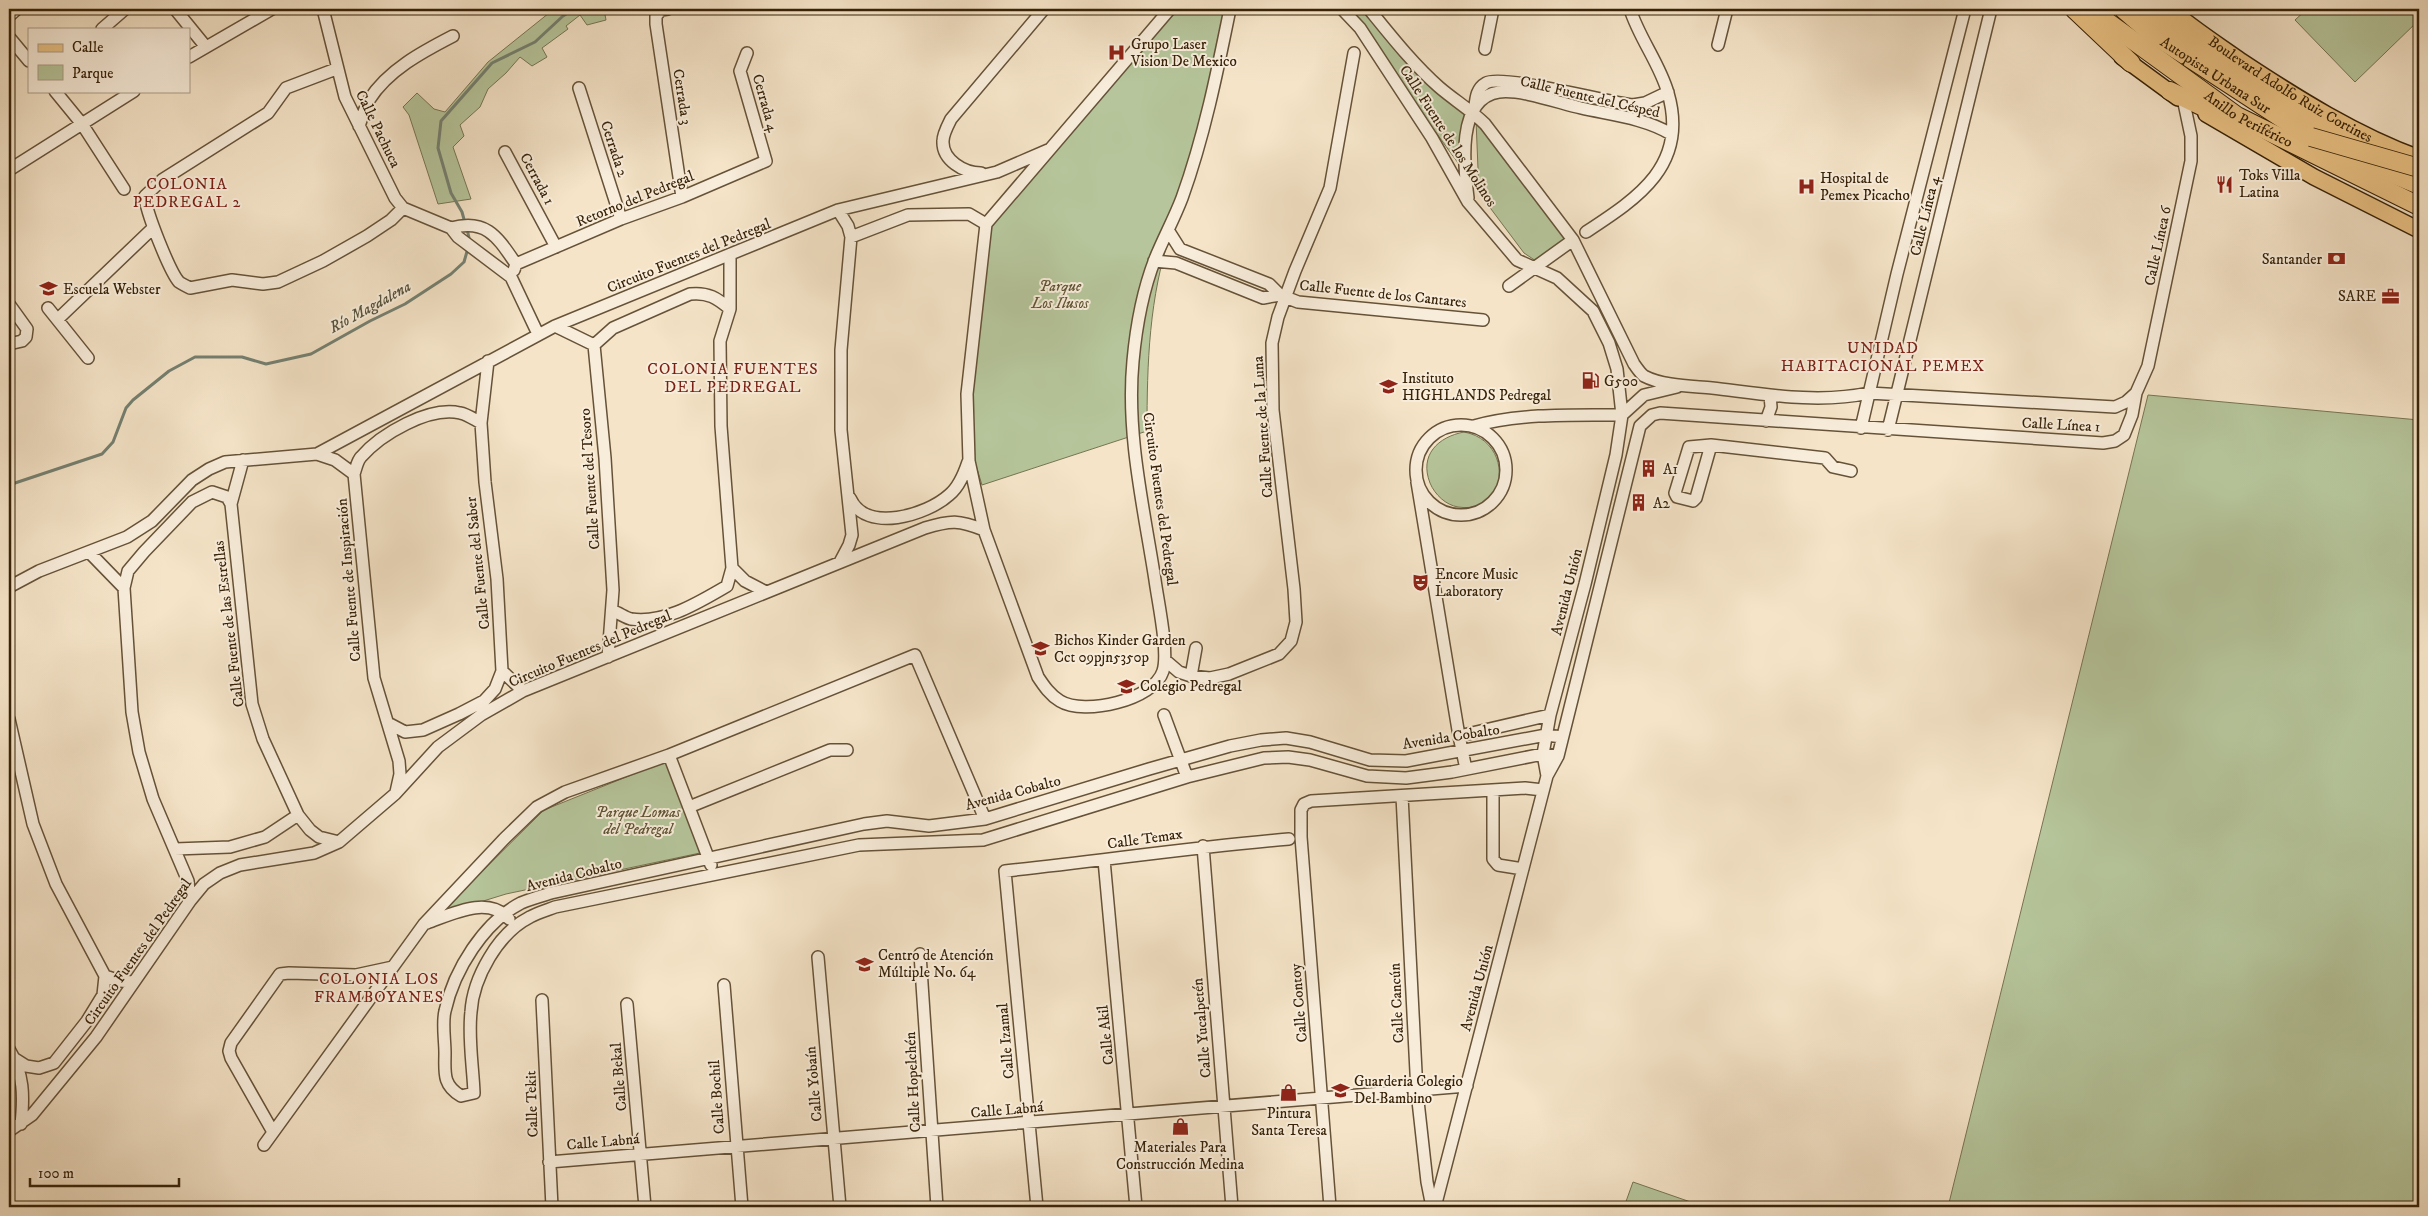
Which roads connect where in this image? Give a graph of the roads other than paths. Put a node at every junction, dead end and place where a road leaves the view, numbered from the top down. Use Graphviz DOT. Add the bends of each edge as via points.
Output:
graph roads {
  1 [pos="17,9"];
  2 [pos="125,9"];
  3 [pos="175,9"];
  4 [pos="272,9"];
  5 [pos="322,9"];
  6 [pos="668,9"];
  7 [pos="1044,9"];
  8 [pos="1170,9"];
  9 [pos="1230,9"];
  10 [pos="1342,9"];
  11 [pos="1369,9"];
  12 [pos="1493,9"];
  13 [pos="1630,9"];
  14 [pos="1727,9"];
  15 [pos="1966,9"];
  16 [pos="1991,9"];
  17 [pos="2107,9"];
  18 [pos="2123,9"];
  19 [pos="2146,9"];
  20 [pos="2170,9"];
  21 [pos="2077,10"];
  22 [pos="9,16"];
  23 [pos="103,28"];
  24 [pos="453,36"];
  25 [pos="9,37"];
  26 [pos="1718,45"];
  27 [pos="206,47"];
  28 [pos="1485,49"];
  29 [pos="747,53"];
  30 [pos="1354,53"];
  31 [pos="190,56"];
  32 [pos="28,60"];
  33 [pos="2132,63"];
  34 [pos="336,69"];
  35 [pos="579,88"];
  36 [pos="2170,91"];
  37 [pos="55,92"];
  38 [pos="132,92"];
  39 [pos="1668,92"];
  40 [pos="2272,99"];
  41 [pos="1582,102"];
  42 [pos="2184,103"];
  43 [pos="1473,109"];
  44 [pos="82,124"];
  45 [pos="359,126"];
  46 [pos="2352,128"];
  47 [pos="1672,134"];
  48 [pos="2310,136"];
  49 [pos="1051,149"];
  50 [pos="505,152"];
  51 [pos="2419,158"];
  52 [pos="766,161"];
  53 [pos="2419,168"];
  54 [pos="9,170"];
  55 [pos="997,172"];
  56 [pos="2419,174"];
  57 [pos="2419,185"];
  58 [pos="124,189"];
  59 [pos="682,197"];
  60 [pos="1468,202"];
  61 [pos="2415,202"];
  62 [pos="403,208"];
  63 [pos="838,210"];
  64 [pos="621,219"];
  65 [pos="986,224"];
  66 [pos="153,228"];
  67 [pos="1168,230"];
  68 [pos="2419,230"];
  69 [pos="454,232"];
  70 [pos="1586,232"];
  71 [pos="851,237"];
  72 [pos="1573,240"];
  73 [pos="556,247"];
  74 [pos="730,256"];
  75 [pos="1154,261"];
  76 [pos="516,264"];
  77 [pos="1534,269"];
  78 [pos="511,277"];
  79 [pos="1509,286"];
  80 [pos="1282,296"];
  81 [pos="9,304"];
  82 [pos="48,308"];
  83 [pos="730,309"];
  84 [pos="58,319"];
  85 [pos="1483,320"];
  86 [pos="555,326"];
  87 [pos="538,334"];
  88 [pos="9,344"];
  89 [pos="594,345"];
  90 [pos="88,358"];
  91 [pos="488,361"];
  92 [pos="1683,385"];
  93 [pos="1869,393"];
  94 [pos="2136,393"];
  95 [pos="1770,395"];
  96 [pos="1897,395"];
  97 [pos="1622,415"];
  98 [pos="1645,420"];
  99 [pos="1766,421"];
  100 [pos="481,423"];
  101 [pos="1474,426"];
  102 [pos="1861,428"];
  103 [pos="1888,430"];
  104 [pos="1711,445"];
  105 [pos="317,454"];
  106 [pos="243,460"];
  107 [pos="969,460"];
  108 [pos="1851,470"];
  109 [pos="354,474"];
  110 [pos="1417,482"];
  111 [pos="849,496"];
  112 [pos="231,504"];
  113 [pos="984,530"];
  114 [pos="89,552"];
  115 [pos="840,562"];
  116 [pos="732,568"];
  117 [pos="9,587"];
  118 [pos="124,588"];
  119 [pos="766,592"];
  120 [pos="613,611"];
  121 [pos="1196,648"];
  122 [pos="608,657"];
  123 [pos="1165,660"];
  124 [pos="502,671"];
  125 [pos="1191,676"];
  126 [pos="523,691"];
  127 [pos="1164,715"];
  128 [pos="1550,715"];
  129 [pos="9,719"];
  130 [pos="388,723"];
  131 [pos="1546,735"];
  132 [pos="1459,736"];
  133 [pos="1562,737"];
  134 [pos="847,750"];
  135 [pos="1462,752"];
  136 [pos="1543,754"];
  137 [pos="668,755"];
  138 [pos="1558,756"];
  139 [pos="1181,760"];
  140 [pos="1466,769"];
  141 [pos="1547,776"];
  142 [pos="1187,777"];
  143 [pos="1493,790"];
  144 [pos="1543,790"];
  145 [pos="395,794"];
  146 [pos="1402,796"];
  147 [pos="689,807"];
  148 [pos="298,815"];
  149 [pos="985,819"];
  150 [pos="1289,839"];
  151 [pos="339,842"];
  152 [pos="1203,846"];
  153 [pos="175,849"];
  154 [pos="710,859"];
  155 [pos="1104,860"];
  156 [pos="1523,870"];
  157 [pos="1005,871"];
  158 [pos="713,874"];
  159 [pos="190,901"];
  160 [pos="504,914"];
  161 [pos="424,924"];
  162 [pos="515,926"];
  163 [pos="920,954"];
  164 [pos="818,957"];
  165 [pos="393,966"];
  166 [pos="105,976"];
  167 [pos="133,982"];
  168 [pos="724,985"];
  169 [pos="542,1000"];
  170 [pos="627,1004"];
  171 [pos="12,1054"];
  172 [pos="1467,1086"];
  173 [pos="1417,1092"];
  174 [pos="1322,1099"];
  175 [pos="1224,1107"];
  176 [pos="1129,1115"];
  177 [pos="1029,1123"];
  178 [pos="21,1124"];
  179 [pos="9,1131"];
  180 [pos="930,1131"];
  181 [pos="273,1132"];
  182 [pos="834,1138"];
  183 [pos="264,1146"];
  184 [pos="736,1146"];
  185 [pos="640,1154"];
  186 [pos="549,1162"];
  187 [pos="552,1207"];
  188 [pos="644,1207"];
  189 [pos="742,1207"];
  190 [pos="840,1207"];
  191 [pos="937,1207"];
  192 [pos="1036,1207"];
  193 [pos="1136,1207"];
  194 [pos="1232,1207"];
  195 [pos="1330,1207"];
  196 [pos="1434,1207"];
  1 -- 22 [label="street"];
  2 -- 23 [label="street"];
  3 -- 27 [label="street"];
  4 -- 27 [label="street"];
  5 -- 34 [label="street, Calle Pachuca"];
  6 -- 59 [label="street, Cerrada 3" via="661,10 656,16 656,24"];
  7 -- 55 [label="street" via="951,119 943,140 945,151 961,168 978,173"];
  8 -- 49 [label="street, Circuito Fuentes del Pedregal"];
  9 -- 67 [label="street, Circuito Fuentes del Pedregal" via="1212,98 1182,198"];
  10 -- 60 [label="street, Calle Fuente de los Molinos" via="1360,28 1432,138"];
  11 -- 43 [label="street, Calle Fuente de los Molinos" via="1412,61 1441,88"];
  12 -- 28 [label="street"];
  13 -- 39 [label="street"];
  14 -- 26 [label="street"];
  15 -- 93 [label="street, Calle Línea 4" via="1896,274"];
  16 -- 96 [label="street, Calle Línea 4"];
  17 -- 61 [label="highway, Autopista Urbana Sur" via="2244,110"];
  18 -- 48 [label="highway, Autopista Urbana Sur" via="2151,33"];
  19 -- 40 [label="highway, Anillo Periférico"];
  20 -- 46 [label="main road, Boulevard Adolfo Ruiz Cortines" via="2188,25 2271,81"];
  21 -- 33 [label="highway"];
  21 -- 61 [label="highway, Anillo Periférico" via="2109,23 2237,116"];
  24 -- 45 [label="street" via="408,61 383,83 369,101"];
  25 -- 32 [label="street"];
  27 -- 31 [label="street"];
  29 -- 52 [label="street, Cerrada 4" via="740,71"];
  30 -- 80 [label="street, Calle Fuente de la Luna" via="1330,188"];
  33 -- 36 [label="main road"];
  34 -- 45 [label="street, Calle Pachuca"];
  34 -- 66 [label="street" via="286,88 268,113 162,180 145,196"];
  35 -- 64 [label="street, Cerrada 2"];
  36 -- 42 [label="main road"];
  36 -- 61 [label="highway" via="2323,172"];
  37 -- 44 [label="street"];
  38 -- 44 [label="street"];
  39 -- 41 [label="street, Calle Fuente del Césped" via="1651,101 1633,105"];
  39 -- 47 [label="street"];
  40 -- 46 [label="highway"];
  40 -- 56 [label="highway, Anillo Periférico"];
  41 -- 43 [label="street, Calle Fuente del Césped" via="1542,87 1497,80 1486,83 1479,90"];
  41 -- 47 [label="street, Calle Fuente del Césped" via="1656,124"];
  42 -- 68 [label="main road" via="2230,126 2314,177"];
  42 -- 94 [label="street, Calle Línea 6" via="2191,136 2191,162 2148,366"];
  43 -- 60 [label="street, Calle Fuente del Césped" via="1468,125 1465,172"];
  43 -- 72 [label="street, Calle Fuente de los Molinos"];
  44 -- 54 [label="street"];
  44 -- 58 [label="street"];
  45 -- 62 [label="street, Calle Pachuca"];
  46 -- 51 [label="main road, Boulevard Adolfo Ruiz Cortines"];
  47 -- 70 [label="street" via="1665,164 1651,181 1616,212"];
  48 -- 53 [label="highway, bridge"];
  48 -- 57 [label="highway, Autopista Urbana Sur, bridge" via="2323,145"];
  49 -- 55 [label="street, Circuito Fuentes del Pedregal"];
  49 -- 65 [label="street, Circuito Fuentes del Pedregal"];
  50 -- 73 [label="street, Cerrada 1"];
  52 -- 59 [label="street, Retorno del Pedregal"];
  55 -- 63 [label="street, Circuito Fuentes del Pedregal"];
  59 -- 64 [label="street, Retorno del Pedregal"];
  60 -- 77 [label="street, Calle Fuente de los Molinos" via="1517,260"];
  62 -- 66 [label="street" via="391,220 323,261 278,282 263,284 232,280 190,288 178,281"];
  62 -- 69 [label="street"];
  63 -- 71 [label="street"];
  63 -- 74 [label="street, Circuito Fuentes del Pedregal"];
  64 -- 73 [label="street, Retorno del Pedregal"];
  65 -- 71 [label="street" via="969,214 908,215"];
  65 -- 107 [label="street, Circuito Fuentes del Pedregal" via="967,394"];
  66 -- 84 [label="street"];
  67 -- 75 [label="street, Circuito Fuentes del Pedregal"];
  67 -- 80 [label="street, Calle Fuente de los Cantares" via="1180,249 1269,284"];
  69 -- 76 [label="street" via="463,224 487,230 500,240"];
  69 -- 78 [label="street"];
  71 -- 111 [label="street" via="841,350 841,430"];
  72 -- 77 [label="street"];
  72 -- 92 [label="street, Calle Fuente de los Molinos" via="1640,372 1656,380"];
  73 -- 76 [label="street, Retorno del Pedregal"];
  74 -- 83 [label="street"];
  74 -- 86 [label="street, Circuito Fuentes del Pedregal"];
  75 -- 80 [label="street, Calle Fuente de los Cantares" via="1176,264 1263,298"];
  75 -- 123 [label="street, Circuito Fuentes del Pedregal" via="1133,361 1132,408"];
  76 -- 78 [label="street"];
  77 -- 79 [label="street"];
  77 -- 97 [label="street, Calle Fuente de los Molinos" via="1558,278 1593,311 1609,343 1617,369"];
  78 -- 87 [label="street"];
  80 -- 85 [label="street, Calle Fuente de los Cantares" via="1298,302"];
  80 -- 125 [label="street, Calle Fuente de la Luna" via="1272,343 1271,374 1296,622 1291,641 1279,654 1229,674 1210,678"];
  81 -- 88 [label="street" via="27,329 26,337"];
  82 -- 84 [label="street"];
  83 -- 89 [label="street" via="714,296 701,292 690,294 613,328"];
  83 -- 116 [label="street" via="720,340 720,369"];
  84 -- 90 [label="street"];
  86 -- 87 [label="street, Circuito Fuentes del Pedregal"];
  86 -- 89 [label="street"];
  87 -- 91 [label="street, Circuito Fuentes del Pedregal"];
  89 -- 120 [label="street, Calle Fuente del Tesoro" via="605,458"];
  91 -- 100 [label="street, Calle Fuente del Saber"];
  91 -- 105 [label="street, Circuito Fuentes del Pedregal"];
  92 -- 95 [label="street, Calle Línea 1"];
  92 -- 97 [label="street" via="1644,395"];
  93 -- 95 [label="street, Calle Línea 1" via="1822,399"];
  93 -- 96 [label="street, Calle Línea 1"];
  93 -- 102 [label="street, Calle Línea 4"];
  94 -- 96 [label="street, Calle Línea 1" via="2115,407"];
  94 -- 103 [label="street, Calle Línea 1" via="2124,435 2115,441 2102,443"];
  95 -- 99 [label="street" via="1771,407"];
  96 -- 103 [label="street, Calle Línea 4"];
  97 -- 101 [label="street" via="1570,415 1490,421"];
  97 -- 128 [label="street, Avenida Unión" via="1616,455"];
  98 -- 99 [label="street, Calle Línea 1" via="1660,413"];
  98 -- 133 [label="street, Avenida Unión" via="1636,436"];
  99 -- 102 [label="street, Calle Línea 1"];
  100 -- 109 [label="street" via="461,412 421,418 383,436 360,458"];
  100 -- 124 [label="street, Calle Fuente del Saber" via="497,579"];
  101 -- 110 [label="street" via="1447,427 1434,433 1418,454"];
  101 -- 110 [label="street" via="1488,433 1499,445 1505,459 1502,489 1493,502 1480,511 1464,515 1449,513 1435,507"];
  102 -- 103 [label="street, Calle Línea 1"];
  104 -- 104 [label="street" via="1689,447 1675,493 1677,497 1693,501 1696,498"];
  104 -- 108 [label="street" via="1825,458 1833,467"];
  105 -- 106 [label="street, Circuito Fuentes del Pedregal"];
  105 -- 109 [label="street" via="335,460"];
  106 -- 112 [label="street, Calle Fuente de las Estrellas"];
  106 -- 114 [label="street, Circuito Fuentes del Pedregal" via="208,469 192,480 152,521 127,537"];
  107 -- 111 [label="street" via="959,482 947,497 891,519 865,515"];
  107 -- 113 [label="street, Circuito Fuentes del Pedregal"];
  109 -- 130 [label="street, Calle Fuente de Inspiración" via="374,678"];
  110 -- 132 [label="street"];
  111 -- 115 [label="street" via="852,535"];
  112 -- 118 [label="street" via="227,497 212,492 192,502 128,571"];
  112 -- 148 [label="street, Calle Fuente de las Estrellas" via="252,704 263,739"];
  113 -- 115 [label="street, Circuito Fuentes del Pedregal" via="959,521 948,521"];
  113 -- 123 [label="street, Circuito Fuentes del Pedregal" via="1038,677 1048,692 1061,702 1090,708 1148,690 1158,681"];
  114 -- 117 [label="street, Circuito Fuentes del Pedregal" via="39,571"];
  114 -- 118 [label="street"];
  115 -- 119 [label="street, Circuito Fuentes del Pedregal"];
  116 -- 119 [label="street" via="745,581"];
  116 -- 120 [label="street" via="727,586 687,609 631,619"];
  118 -- 153 [label="street" via="132,712 139,752 153,799"];
  119 -- 122 [label="street, Circuito Fuentes del Pedregal"];
  120 -- 122 [label="street, Calle Fuente del Tesoro"];
  121 -- 125 [label="street"];
  122 -- 126 [label="street, Circuito Fuentes del Pedregal"];
  123 -- 125 [label="street, Calle Fuente de la Luna" via="1179,672"];
  124 -- 126 [label="street"];
  124 -- 130 [label="street" via="495,689 484,701 450,718 423,730 405,732"];
  126 -- 145 [label="street, Circuito Fuentes del Pedregal" via="481,715 438,747"];
  127 -- 139 [label="street"];
  128 -- 131 [label="street, Avenida Unión"];
  128 -- 132 [label="street"];
  129 -- 166 [label="street" via="33,824 56,884"];
  130 -- 145 [label="street, Calle Fuente de Inspiración" via="399,761 400,774"];
  131 -- 133 [label="street, Avenida Cobalto"];
  131 -- 135 [label="street, Avenida Cobalto"];
  131 -- 136 [label="street, Avenida Unión"];
  132 -- 135 [label="street"];
  133 -- 138 [label="street, Avenida Unión"];
  134 -- 147 [label="street" via="830,750"];
  135 -- 139 [label="street, Avenida Cobalto" via="1406,761 1370,760 1286,738 1230,746"];
  135 -- 140 [label="street"];
  136 -- 138 [label="street, Avenida Cobalto"];
  136 -- 140 [label="street, Avenida Cobalto"];
  136 -- 141 [label="street, Avenida Unión"];
  137 -- 147 [label="street"];
  137 -- 149 [label="street" via="916,655"];
  137 -- 161 [label="street" via="566,792 538,807"];
  138 -- 141 [label="street, Avenida Unión"];
  139 -- 142 [label="street"];
  139 -- 149 [label="street, Avenida Cobalto"];
  140 -- 142 [label="street, Avenida Cobalto" via="1396,778 1367,776 1288,757 1256,760"];
  141 -- 144 [label="street, Avenida Unión"];
  142 -- 158 [label="street, Avenida Cobalto" via="983,840 859,845"];
  143 -- 144 [label="street"];
  143 -- 146 [label="street"];
  143 -- 156 [label="street" via="1494,863"];
  144 -- 156 [label="street, Avenida Unión"];
  145 -- 151 [label="street, Circuito Fuentes del Pedregal"];
  146 -- 173 [label="street, Calle Cancún"];
  146 -- 174 [label="street, Calle Contoy" via="1311,801 1301,810"];
  147 -- 154 [label="street"];
  148 -- 151 [label="street, Calle Fuente de las Estrellas" via="319,837"];
  148 -- 153 [label="street" via="265,837 230,846"];
  149 -- 154 [label="street, Avenida Cobalto" via="929,826 887,821 864,824"];
  150 -- 152 [label="street, Calle Temax"];
  151 -- 159 [label="street, Circuito Fuentes del Pedregal" via="314,853 240,865 204,884"];
  152 -- 155 [label="street, Calle Temax"];
  152 -- 175 [label="street, Calle Yucalpetén"];
  153 -- 159 [label="street" via="188,881"];
  154 -- 158 [label="street"];
  154 -- 160 [label="street, Avenida Cobalto" via="550,893 522,903"];
  155 -- 157 [label="street, Calle Temax"];
  155 -- 176 [label="street, Calle Akil"];
  156 -- 172 [label="street, Avenida Unión"];
  157 -- 177 [label="street, Calle Izamal"];
  158 -- 162 [label="street, Avenida Cobalto" via="555,907"];
  159 -- 167 [label="street, Circuito Fuentes del Pedregal"];
  160 -- 161 [label="street" via="486,906"];
  160 -- 162 [label="street"];
  160 -- 162 [label="street, Avenida Cobalto" via="482,937 459,972 445,1012 445,1076 450,1090 460,1096 474,1094 470,1012 477,981 491,954"];
  161 -- 165 [label="street"];
  163 -- 180 [label="street, Calle Hopelchén"];
  164 -- 182 [label="street, Calle Yobaín"];
  165 -- 181 [label="street"];
  165 -- 181 [label="street" via="356,975 289,973 276,978 231,1043 229,1051"];
  166 -- 167 [label="street" via="120,982"];
  166 -- 171 [label="street" via="103,995 54,1063 39,1068 26,1066"];
  167 -- 178 [label="street, Circuito Fuentes del Pedregal" via="96,1037 32,1116"];
  168 -- 184 [label="street, Calle Bochil"];
  169 -- 186 [label="street, Calle Tekit"];
  170 -- 185 [label="street, Calle Bekal"];
  171 -- 178 [label="street" via="24,1090"];
  172 -- 173 [label="street, Calle Labná"];
  172 -- 196 [label="street, Avenida Unión"];
  173 -- 174 [label="street, Calle Labná"];
  173 -- 196 [label="street, Calle Cancún" via="1426,1182"];
  174 -- 175 [label="street, Calle Labná"];
  174 -- 195 [label="street, Calle Contoy"];
  175 -- 176 [label="street, Calle Labná"];
  175 -- 194 [label="street, Calle Yucalpetén"];
  176 -- 177 [label="street, Calle Labná"];
  176 -- 193 [label="street, Calle Akil"];
  177 -- 180 [label="street, Calle Labná"];
  177 -- 192 [label="street, Calle Izamal"];
  178 -- 179 [label="street, Circuito Fuentes del Pedregal"];
  180 -- 182 [label="street, Calle Labná"];
  180 -- 191 [label="street, Calle Hopelchén"];
  181 -- 183 [label="street"];
  182 -- 184 [label="street, Calle Labná"];
  182 -- 190 [label="street, Calle Yobaín"];
  184 -- 185 [label="street, Calle Labná"];
  184 -- 189 [label="street, Calle Bochil"];
  185 -- 186 [label="street, Calle Labná"];
  185 -- 188 [label="street, Calle Bekal"];
  186 -- 187 [label="street, Calle Tekit"];
}
